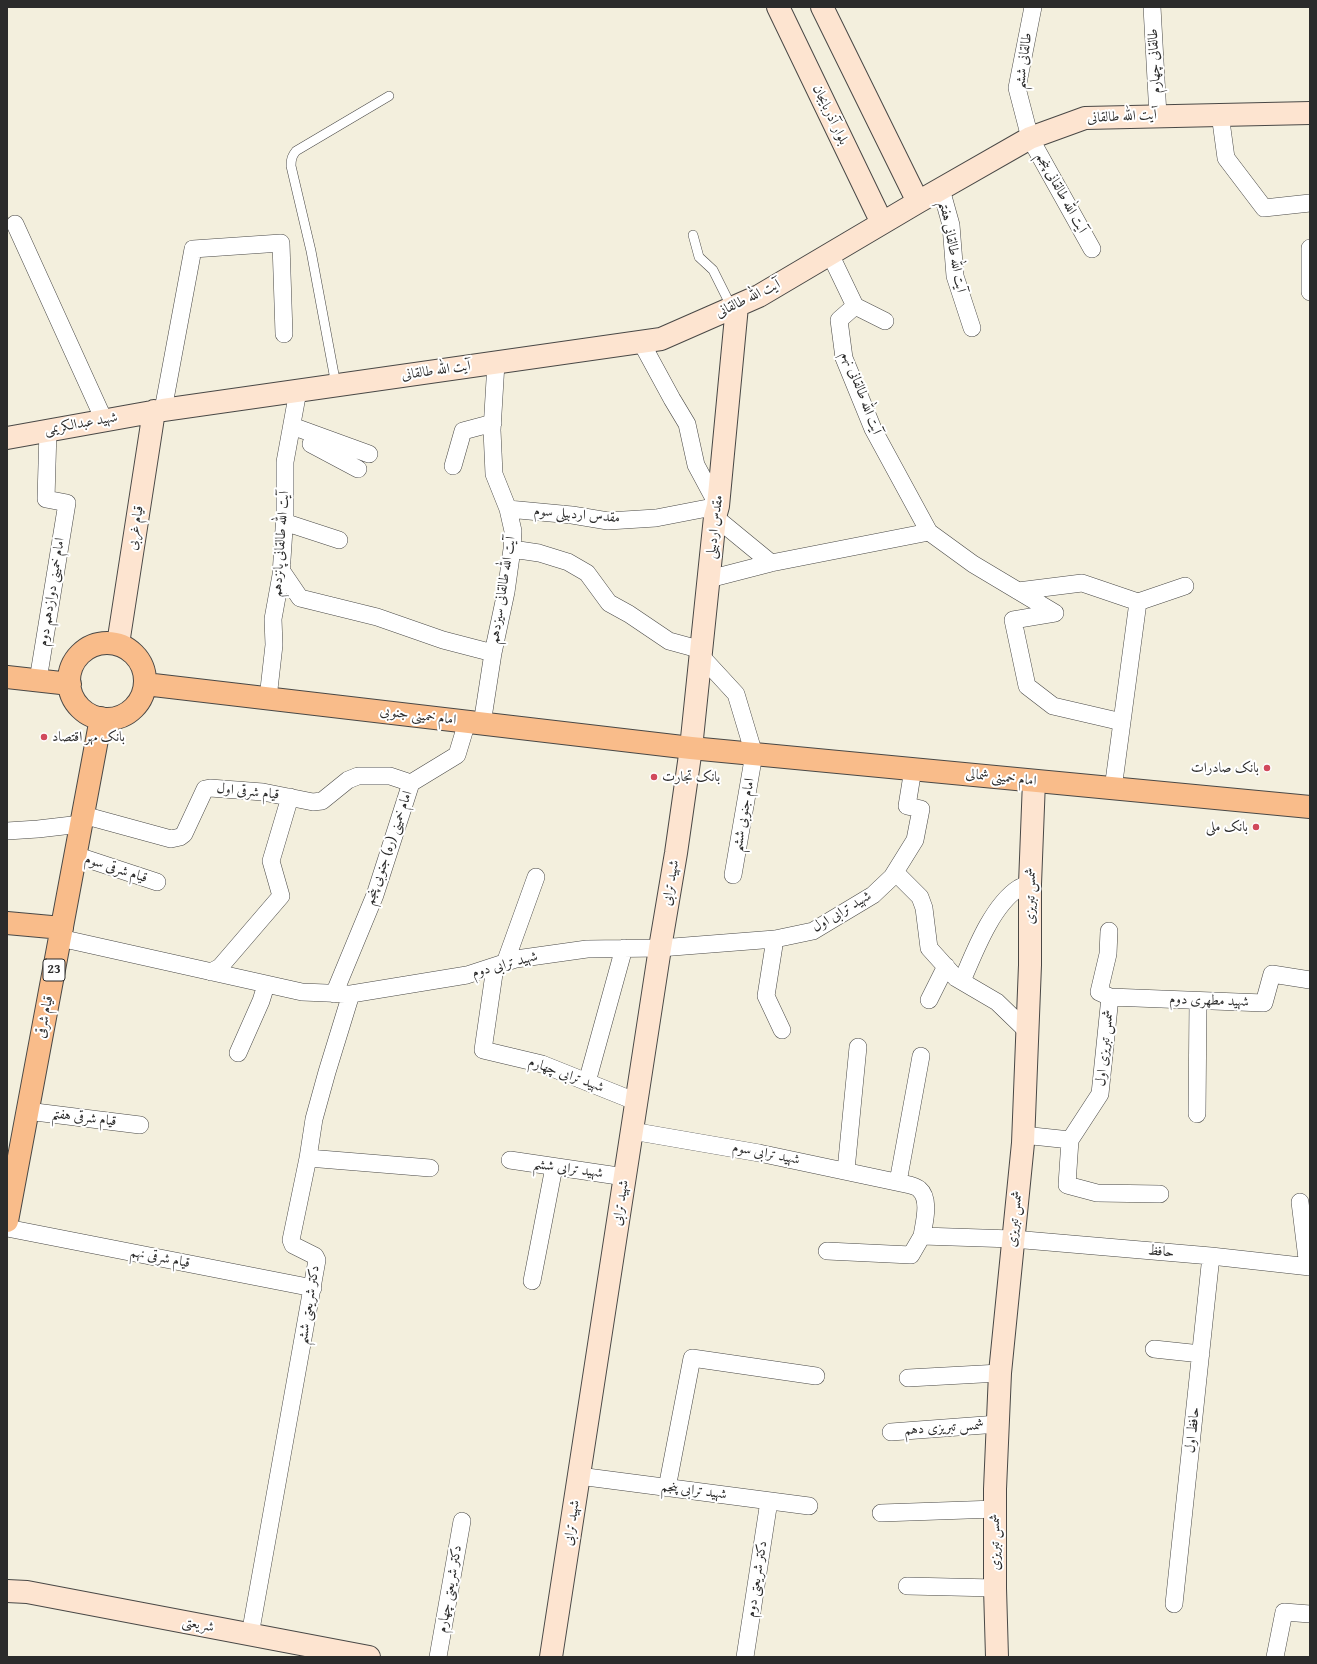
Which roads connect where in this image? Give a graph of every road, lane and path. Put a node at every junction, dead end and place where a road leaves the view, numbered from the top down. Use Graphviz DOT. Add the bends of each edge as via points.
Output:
graph roads {
  1 [pos="778,7"];
  2 [pos="822,7"];
  3 [pos="1033,7"];
  4 [pos="1152,7"];
  5 [pos="389,96"];
  6 [pos="1310,113"];
  7 [pos="1220,114"];
  8 [pos="1158,116"];
  9 [pos="1030,138"];
  10 [pos="941,189"];
  11 [pos="918,202"];
  12 [pos="1310,203"];
  13 [pos="882,223"];
  14 [pos="15,224"];
  15 [pos="693,235"];
  16 [pos="1310,248"];
  17 [pos="1092,249"];
  18 [pos="830,254"];
  19 [pos="1310,292"];
  20 [pos="855,306"];
  21 [pos="735,307"];
  22 [pos="885,321"];
  23 [pos="972,328"];
  24 [pos="284,334"];
  25 [pos="641,342"];
  26 [pos="496,363"];
  27 [pos="336,386"];
  28 [pos="298,391"];
  29 [pos="159,410"];
  30 [pos="104,420"];
  31 [pos="493,423"];
  32 [pos="292,426"];
  33 [pos="48,430"];
  34 [pos="315,434"];
  35 [pos="7,438"];
  36 [pos="369,454"];
  37 [pos="453,466"];
  38 [pos="358,469"];
  39 [pos="508,509"];
  40 [pos="716,512"];
  41 [pos="284,522"];
  42 [pos="929,532"];
  43 [pos="339,540"];
  44 [pos="512,549"];
  45 [pos="770,563"];
  46 [pos="281,570"];
  47 [pos="709,578"];
  48 [pos="1185,586"];
  49 [pos="1018,591"];
  50 [pos="1138,602"];
  51 [pos="118,644"];
  52 [pos="493,653"];
  53 [pos="701,653"];
  54 [pos="7,677"];
  55 [pos="38,680"];
  56 [pos="70,684"];
  57 [pos="145,684"];
  58 [pos="268,698"];
  59 [pos="101,718"];
  60 [pos="1122,722"];
  61 [pos="475,723"];
  62 [pos="691,748"];
  63 [pos="754,754"];
  64 [pos="913,770"];
  65 [pos="1034,781"];
  66 [pos="411,783"];
  67 [pos="1113,789"];
  68 [pos="290,797"];
  69 [pos="1310,807"];
  70 [pos="82,820"];
  71 [pos="7,831"];
  72 [pos="75,855"];
  73 [pos="895,872"];
  74 [pos="733,875"];
  75 [pos="536,877"];
  76 [pos="157,882"];
  77 [pos="1030,884"];
  78 [pos="7,923"];
  79 [pos="1109,930"];
  80 [pos="61,933"];
  81 [pos="775,939"];
  82 [pos="624,948"];
  83 [pos="660,948"];
  84 [pos="500,965"];
  85 [pos="946,966"];
  86 [pos="211,972"];
  87 [pos="1310,980"];
  88 [pos="962,981"];
  89 [pos="266,985"];
  90 [pos="334,994"];
  91 [pos="351,994"];
  92 [pos="1110,998"];
  93 [pos="929,1000"];
  94 [pos="1198,1001"];
  95 [pos="782,1030"];
  96 [pos="1028,1032"];
  97 [pos="858,1047"];
  98 [pos="238,1053"];
  99 [pos="921,1056"];
  100 [pos="587,1082"];
  101 [pos="637,1102"];
  102 [pos="27,1111"];
  103 [pos="1197,1114"];
  104 [pos="140,1125"];
  105 [pos="632,1131"];
  106 [pos="1023,1135"];
  107 [pos="1070,1140"];
  108 [pos="308,1158"];
  109 [pos="510,1160"];
  110 [pos="554,1167"];
  111 [pos="430,1168"];
  112 [pos="846,1170"];
  113 [pos="625,1177"];
  114 [pos="898,1182"];
  115 [pos="1160,1194"];
  116 [pos="1300,1202"];
  117 [pos="7,1221"];
  118 [pos="7,1228"];
  119 [pos="922,1236"];
  120 [pos="1013,1239"];
  121 [pos="827,1251"];
  122 [pos="1211,1256"];
  123 [pos="1309,1267"];
  124 [pos="532,1281"];
  125 [pos="313,1288"];
  126 [pos="1154,1349"];
  127 [pos="1201,1354"];
  128 [pos="1000,1373"];
  129 [pos="816,1376"];
  130 [pos="908,1378"];
  131 [pos="998,1424"];
  132 [pos="891,1432"];
  133 [pos="579,1476"];
  134 [pos="667,1488"];
  135 [pos="770,1501"];
  136 [pos="809,1506"];
  137 [pos="996,1509"];
  138 [pos="881,1513"];
  139 [pos="462,1521"];
  140 [pos="7,1582"];
  141 [pos="907,1586"];
  142 [pos="995,1588"];
  143 [pos="17,1592"];
  144 [pos="1174,1604"];
  145 [pos="1310,1614"];
  146 [pos="250,1635"];
  147 [pos="359,1656"];
  148 [pos="438,1657"];
  149 [pos="551,1657"];
  150 [pos="745,1657"];
  151 [pos="997,1657"];
  152 [pos="1275,1657"];
  1 -- 13 [label="street, بلوار آذربایجان"];
  2 -- 11 [label="street"];
  3 -- 9 [label="street, طالقانی ششم" via="1017,88"];
  4 -- 8 [label="street, طالقانی چهارم"];
  5 -- 27 [label="lane" via="296,151 291,160"];
  6 -- 7 [label="street, آیت الله طالقانی"];
  7 -- 8 [label="street, آیت الله طالقانی"];
  7 -- 12 [label="street" via="1226,158 1264,208"];
  8 -- 9 [label="street, آیت الله طالقانی" via="1085,118"];
  9 -- 10 [label="street, آیت الله طالقانی"];
  9 -- 17 [label="street, آیت الله طالقانی پنجم"];
  10 -- 11 [label="street, آیت الله طالقانی"];
  10 -- 23 [label="street, آیت الله طالقانی هفتم" via="951,225 955,276"];
  11 -- 13 [label="street, آیت الله طالقانی"];
  13 -- 18 [label="street, آیت الله طالقانی"];
  14 -- 30 [label="street"];
  15 -- 21 [label="lane" via="699,257 713,270"];
  16 -- 19 [label="street"];
  18 -- 20 [label="street"];
  18 -- 21 [label="street, آیت الله طالقانی" via="759,296"];
  20 -- 22 [label="street"];
  20 -- 42 [label="street, آیت الله طالقانی نهم" via="839,320 844,358 873,429"];
  21 -- 25 [label="street, آیت الله طالقانی" via="661,339"];
  21 -- 40 [label="street, مقدس اردبیلی"];
  24 -- 29 [label="street" via="281,243 192,249"];
  25 -- 26 [label="street, آیت الله طالقانی"];
  25 -- 40 [label="street" via="687,424 696,465"];
  26 -- 27 [label="street, آیت الله طالقانی"];
  26 -- 31 [label="street, آیت الله طالقانی سیزدهم"];
  27 -- 28 [label="street, آیت الله طالقانی"];
  28 -- 29 [label="street, آیت الله طالقانی"];
  28 -- 32 [label="street, آیت الله طالقانی پانزدهم"];
  29 -- 30 [label="street, شهید عبدالکریمی"];
  29 -- 51 [label="street, قیام غربی"];
  30 -- 33 [label="street, شهید عبدالکریمی"];
  31 -- 37 [label="street" via="463,431"];
  31 -- 39 [label="street, آیت الله طالقانی سیزدهم" via="494,474"];
  32 -- 34 [label="street"];
  32 -- 41 [label="street, آیت الله طالقانی پانزدهم" via="285,462"];
  33 -- 35 [label="street, شهید عبدالکریمی"];
  33 -- 55 [label="street, امام خمینی دوازدهم دوم" via="46,499 67,503"];
  34 -- 36 [label="street"];
  34 -- 38 [label="street" via="311,444"];
  39 -- 40 [label="street, مقدس اردبیلی سوم" via="608,521"];
  39 -- 44 [label="street, آیت الله طالقانی سیزدهم" via="513,531"];
  40 -- 45 [label="street"];
  40 -- 47 [label="street, مقدس اردبیلی"];
  41 -- 43 [label="street"];
  41 -- 46 [label="street, آیت الله طالقانی پانزدهم"];
  42 -- 45 [label="street"];
  42 -- 49 [label="street" via="973,564"];
  44 -- 52 [label="street, آیت الله طالقانی سیزدهم"];
  44 -- 53 [label="street" via="539,553 568,562 587,573 609,603 669,641"];
  45 -- 47 [label="street"];
  46 -- 52 [label="street" via="300,598 377,617 443,640"];
  46 -- 58 [label="street, آیت الله طالقانی پانزدهم" via="273,618 274,645"];
  47 -- 53 [label="street, مقدس اردبیلی"];
  48 -- 50 [label="street"];
  49 -- 50 [label="street" via="1082,583"];
  49 -- 60 [label="street" via="1055,613 1013,620 1027,686 1053,706"];
  50 -- 60 [label="street"];
  51 -- 56 [label="main road" via="94,645 84,651 75,660 70,672"];
  51 -- 57 [label="main road" via="130,650 139,659 144,671"];
  52 -- 61 [label="street, آیت الله طالقانی سیزدهم"];
  53 -- 62 [label="street, مقدس اردبیلی"];
  53 -- 63 [label="street" via="736,694"];
  54 -- 55 [label="main road"];
  55 -- 56 [label="main road"];
  56 -- 59 [label="main road" via="79,706 89,714"];
  57 -- 58 [label="main road, امام خمینی جنوبی"];
  57 -- 59 [label="main road" via="142,696 130,711 113,718"];
  58 -- 61 [label="main road, امام خمینی جنوبی"];
  59 -- 70 [label="main road, قیام شرقی / 23"];
  60 -- 67 [label="street"];
  61 -- 62 [label="main road, امام خمینی جنوبی"];
  61 -- 66 [label="street, امام خمینی (ره) جنوبی پنجم" via="457,755"];
  62 -- 63 [label="main road, امام خمینی شمالی"];
  62 -- 83 [label="street, شهید ترابی"];
  63 -- 64 [label="main road, امام خمینی شمالی"];
  63 -- 74 [label="street, امام جنوبی ششم"];
  64 -- 65 [label="main road, امام خمینی شمالی"];
  64 -- 73 [label="street, شهید ترابی اول" via="907,806 922,809 915,840"];
  65 -- 67 [label="main road, امام خمینی شمالی"];
  65 -- 77 [label="street, شمس تبریزی"];
  66 -- 68 [label="street, قیام شرقی اول" via="390,776 358,776 348,780 322,801 313,802"];
  66 -- 90 [label="street, امام خمینی (ره) جنوبی پنجم" via="375,895"];
  67 -- 69 [label="main road, امام خمینی شمالی"];
  68 -- 70 [label="street, قیام شرقی اول" via="263,792 205,789 184,834 171,839"];
  68 -- 86 [label="street" via="272,861 281,896 220,967"];
  70 -- 71 [label="street" via="38,829"];
  70 -- 72 [label="main road, قیام شرقی / 23"];
  72 -- 76 [label="street, قیام شرقی سوم"];
  72 -- 80 [label="main road, قیام شرقی / 23"];
  73 -- 81 [label="street, شهید ترابی اول" via="873,895 813,931"];
  73 -- 85 [label="street" via="920,897 929,948"];
  75 -- 84 [label="street"];
  77 -- 88 [label="street" via="1019,888 999,906 978,944"];
  77 -- 96 [label="street, شمس تبریزی"];
  78 -- 80 [label="main road"];
  79 -- 92 [label="street" via="1108,954 1099,992"];
  80 -- 86 [label="street, شهید ترابی دوم"];
  80 -- 102 [label="main road, قیام شرقی / 23"];
  81 -- 83 [label="street, شهید ترابی اول"];
  81 -- 95 [label="street" via="766,996"];
  82 -- 83 [label="street, شهید ترابی دوم"];
  82 -- 84 [label="street, شهید ترابی دوم" via="587,949 516,959"];
  82 -- 100 [label="street"];
  83 -- 101 [label="street, شهید ترابی"];
  84 -- 91 [label="street, شهید ترابی دوم" via="467,975"];
  84 -- 100 [label="street, شهید ترابی چهارم" via="483,1050 542,1064"];
  85 -- 88 [label="street"];
  85 -- 93 [label="street"];
  86 -- 89 [label="street, شهید ترابی دوم"];
  87 -- 94 [label="street, شهید مطهری دوم" via="1272,974 1264,1003"];
  88 -- 96 [label="street" via="997,1002"];
  89 -- 90 [label="street, شهید ترابی دوم" via="302,992"];
  89 -- 98 [label="street"];
  90 -- 91 [label="street, شهید ترابی دوم"];
  91 -- 108 [label="street, دکتر شریعتی ششم" via="326,1072 314,1119"];
  92 -- 94 [label="street, شهید مطهری دوم"];
  92 -- 107 [label="street, شمس تبریزی اول" via="1100,1094"];
  94 -- 103 [label="street"];
  96 -- 106 [label="street, شمس تبریزی"];
  97 -- 112 [label="street"];
  99 -- 114 [label="street"];
  100 -- 101 [label="street, شهید ترابی چهارم"];
  101 -- 105 [label="street, شهید ترابی"];
  102 -- 104 [label="street, قیام شرقی هفتم"];
  102 -- 117 [label="main road, قیام شرقی / 23"];
  105 -- 112 [label="street, شهید ترابی سوم"];
  105 -- 113 [label="street, شهید ترابی"];
  106 -- 107 [label="street"];
  106 -- 120 [label="street, شمس تبریزی"];
  107 -- 115 [label="street" via="1066,1184 1096,1193"];
  108 -- 111 [label="street"];
  108 -- 125 [label="street, دکتر شریعتی ششم" via="291,1240 293,1245 316,1256"];
  109 -- 110 [label="street, شهید ترابی ششم"];
  110 -- 113 [label="street, شهید ترابی ششم"];
  110 -- 124 [label="street"];
  112 -- 114 [label="street, شهید ترابی سوم"];
  113 -- 133 [label="street, شهید ترابی"];
  114 -- 119 [label="street, شهید ترابی سوم" via="920,1189 925,1198 926,1214"];
  116 -- 123 [label="street"];
  118 -- 125 [label="street, قیام شرقی نهم"];
  119 -- 120 [label="street, حافظ"];
  119 -- 121 [label="street" via="911,1255"];
  120 -- 122 [label="street, حافظ"];
  120 -- 128 [label="street, شمس تبریزی"];
  122 -- 123 [label="street, حافظ"];
  122 -- 127 [label="street, حافظ اول"];
  125 -- 146 [label="street, دکتر شریعتی ششم"];
  126 -- 127 [label="street"];
  127 -- 144 [label="street, حافظ اول"];
  128 -- 130 [label="street"];
  128 -- 131 [label="street, شمس تبریزی"];
  129 -- 134 [label="street" via="692,1358"];
  131 -- 132 [label="street, شمس تبریزی دهم"];
  131 -- 137 [label="street, شمس تبریزی"];
  133 -- 134 [label="street, شهید ترابی پنجم"];
  133 -- 149 [label="street, شهید ترابی"];
  134 -- 135 [label="street, شهید ترابی پنجم"];
  135 -- 136 [label="street, شهید ترابی پنجم"];
  135 -- 150 [label="street, دکتر شریعتی دوم"];
  137 -- 138 [label="street"];
  137 -- 142 [label="street, شمس تبریزی"];
  139 -- 148 [label="street, دکتر شریعتی چهارم"];
  140 -- 143 [label="street, شریعتی"];
  141 -- 142 [label="street"];
  142 -- 151 [label="street, شمس تبریزی"];
  143 -- 146 [label="street, شریعتی"];
  145 -- 152 [label="street" via="1284,1612"];
  146 -- 147 [label="street, شریعتی"];
}
